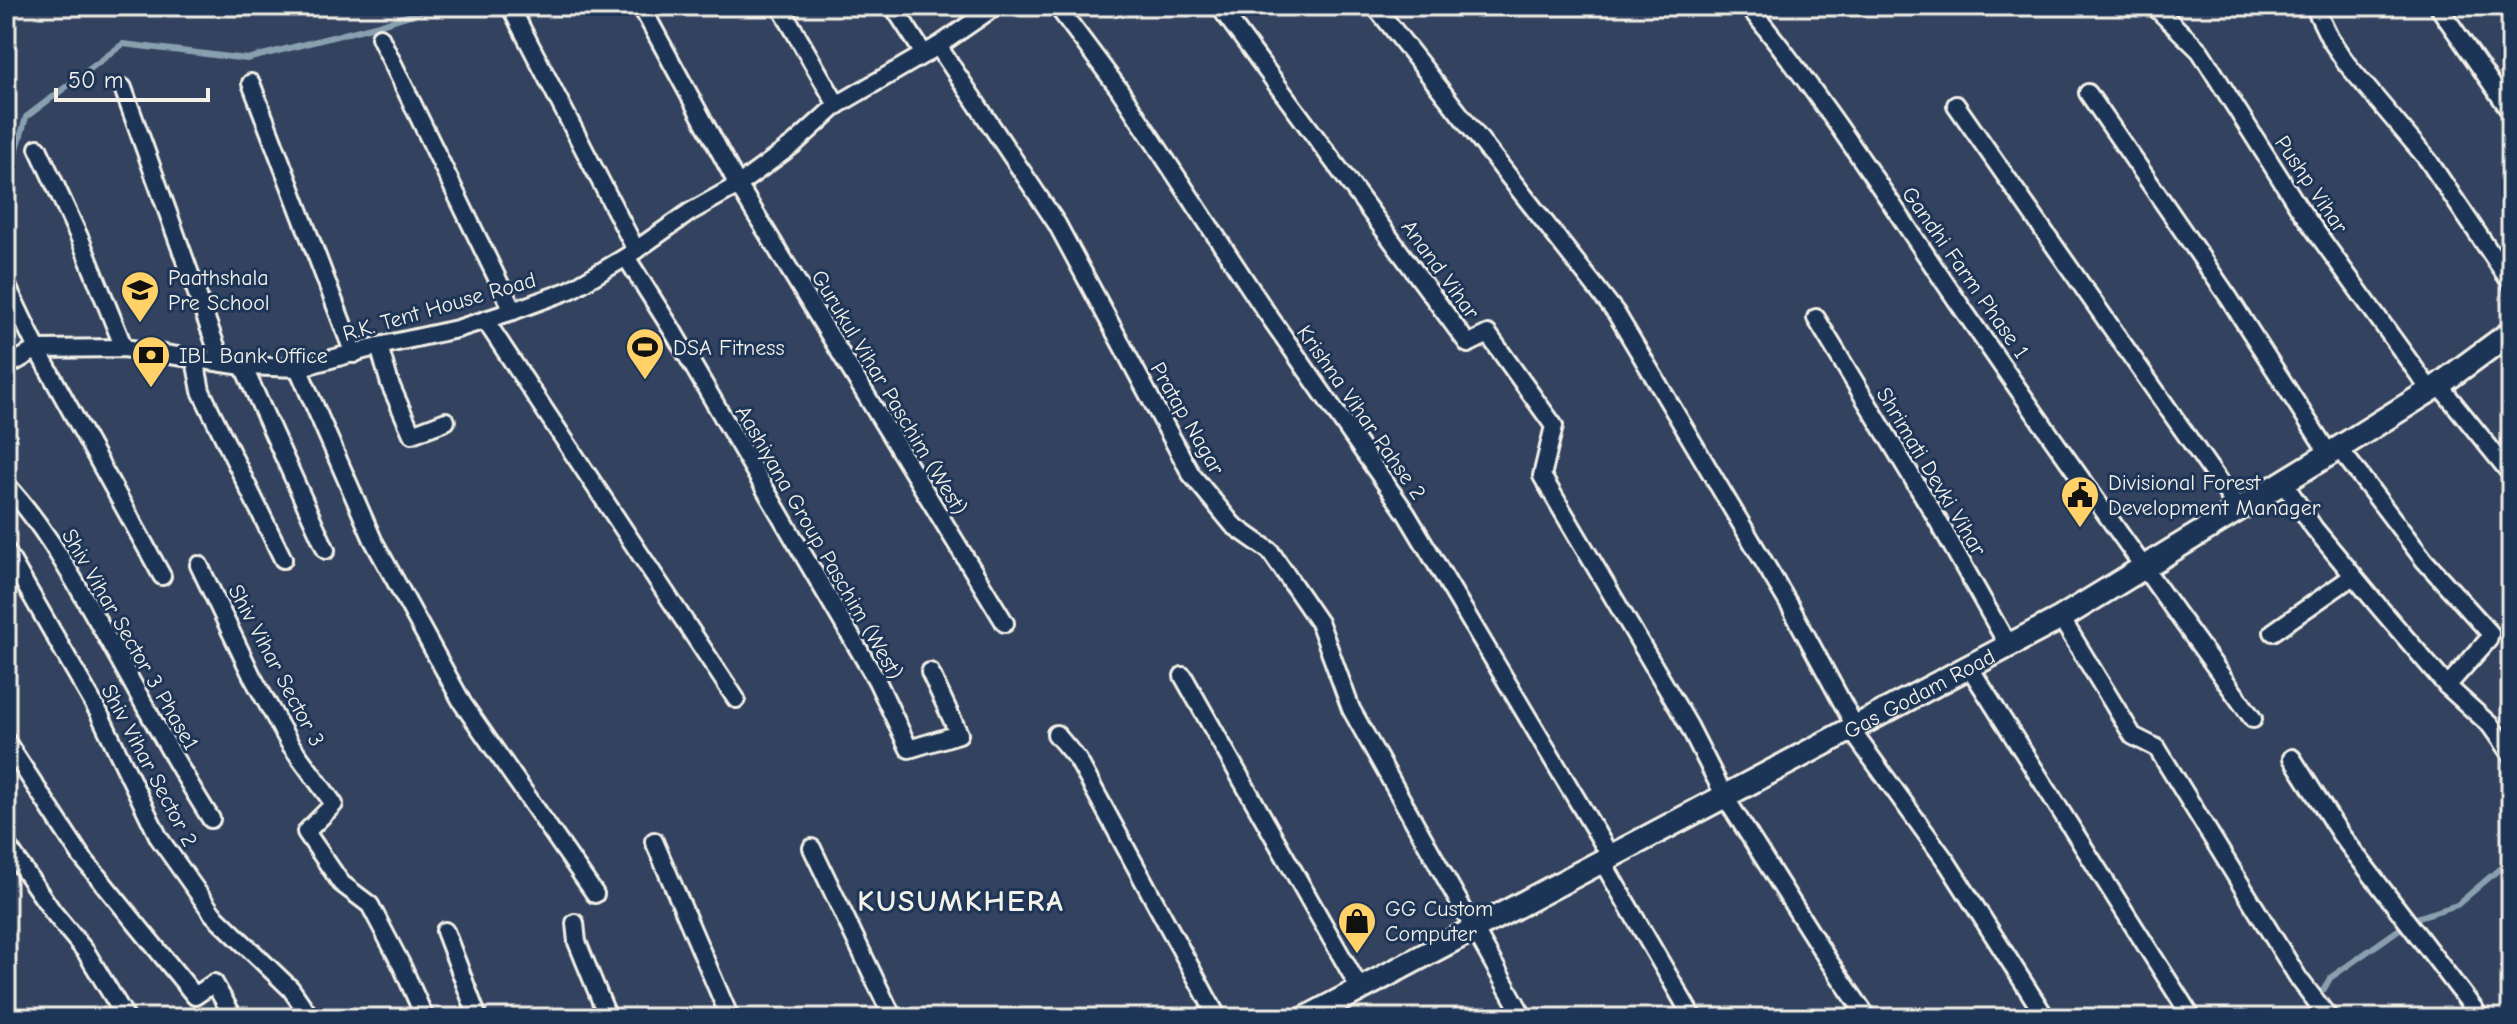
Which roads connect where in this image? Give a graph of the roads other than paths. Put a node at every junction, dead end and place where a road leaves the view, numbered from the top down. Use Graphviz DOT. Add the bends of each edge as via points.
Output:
graph roads {
  1 [pos="510,6"];
  2 [pos="641,6"];
  3 [pos="780,6"];
  4 [pos="893,6"];
  5 [pos="996,6"];
  6 [pos="1057,6"];
  7 [pos="1219,6"];
  8 [pos="1375,6"];
  9 [pos="1748,6"];
  10 [pos="2154,6"];
  11 [pos="2314,6"];
  12 [pos="2438,6"];
  13 [pos="380,37"];
  14 [pos="931,50"];
  15 [pos="251,83"];
  16 [pos="123,88"];
  17 [pos="2088,93"];
  18 [pos="837,105"];
  19 [pos="1956,105"];
  20 [pos="2511,112"];
  21 [pos="38,148"];
  22 [pos="738,185"];
  23 [pos="631,254"];
  24 [pos="2511,283"];
  25 [pos="6,284"];
  26 [pos="513,311"];
  27 [pos="1816,318"];
  28 [pos="485,320"];
  29 [pos="2511,332"];
  30 [pos="379,346"];
  31 [pos="124,348"];
  32 [pos="37,349"];
  33 [pos="354,354"];
  34 [pos="195,359"];
  35 [pos="222,363"];
  36 [pos="243,366"];
  37 [pos="6,367"];
  38 [pos="298,368"];
  39 [pos="2435,387"];
  40 [pos="446,421"];
  41 [pos="2334,451"];
  42 [pos="2511,474"];
  43 [pos="2284,483"];
  44 [pos="6,484"];
  45 [pos="2238,509"];
  46 [pos="326,550"];
  47 [pos="6,551"];
  48 [pos="283,559"];
  49 [pos="199,565"];
  50 [pos="2143,568"];
  51 [pos="162,576"];
  52 [pos="2353,576"];
  53 [pos="2061,618"];
  54 [pos="1005,623"];
  55 [pos="2273,632"];
  56 [pos="2009,647"];
  57 [pos="1970,668"];
  58 [pos="930,672"];
  59 [pos="1183,676"];
  60 [pos="2447,686"];
  61 [pos="736,699"];
  62 [pos="2253,719"];
  63 [pos="1854,729"];
  64 [pos="1056,734"];
  65 [pos="6,741"];
  66 [pos="2511,755"];
  67 [pos="2292,758"];
  68 [pos="1725,797"];
  69 [pos="211,819"];
  70 [pos="654,841"];
  71 [pos="6,844"];
  72 [pos="812,848"];
  73 [pos="1606,859"];
  74 [pos="595,894"];
  75 [pos="575,923"];
  76 [pos="1472,928"];
  77 [pos="445,931"];
  78 [pos="1360,989"];
  79 [pos="126,1018"];
  80 [pos="234,1018"];
  81 [pos="311,1018"];
  82 [pos="425,1018"];
  83 [pos="478,1018"];
  84 [pos="608,1018"];
  85 [pos="730,1018"];
  86 [pos="893,1018"];
  87 [pos="1218,1018"];
  88 [pos="1306,1018"];
  89 [pos="1524,1018"];
  90 [pos="1693,1018"];
  91 [pos="1868,1018"];
  92 [pos="2046,1018"];
  93 [pos="2192,1018"];
  94 [pos="2329,1018"];
  95 [pos="2481,1018"];
  1 -- 23 [label="street"];
  2 -- 22 [label="street, Gurukul Vihar Paschim (West)"];
  3 -- 18 [label="street"];
  4 -- 14 [label="street, Pratap Nagar"];
  5 -- 14 [label="street, R.K. Tent House Road"];
  6 -- 73 [label="street, Krishna Vihar Pahse 2" via="1119,89 1406,513"];
  7 -- 68 [label="street, Anand Vihar" via="1468,344 1488,334 1554,426 1542,476"];
  8 -- 63 [label="street" via="1616,313 1790,606"];
  9 -- 50 [label="street, Gandhi Farm Phase 1" via="1888,198"];
  10 -- 39 [label="street, Pushp Vihar" via="2200,51 2299,208"];
  11 -- 24 [label="street" via="2347,64 2428,160"];
  12 -- 20 [label="street"];
  13 -- 26 [label="street"];
  14 -- 18 [label="street, R.K. Tent House Road"];
  14 -- 76 [label="street, Pratap Nagar" via="1057,224 1191,474 1233,525 1270,551 1320,624 1351,709"];
  15 -- 33 [label="street"];
  16 -- 35 [label="street"];
  17 -- 41 [label="street"];
  18 -- 22 [label="street, R.K. Tent House Road"];
  19 -- 45 [label="street"];
  21 -- 31 [label="street"];
  22 -- 23 [label="street, R.K. Tent House Road"];
  22 -- 54 [label="street, Gurukul Vihar Paschim (West)"];
  23 -- 26 [label="street, R.K. Tent House Road" via="570,290"];
  23 -- 58 [label="street, Aashiyana Group Paschim (West)" via="877,681 909,749 959,734"];
  25 -- 32 [label="street"];
  26 -- 28 [label="street, R.K. Tent House Road"];
  27 -- 56 [label="street, Shrimati Devki Vihar"];
  28 -- 30 [label="street, R.K. Tent House Road"];
  28 -- 61 [label="street"];
  29 -- 39 [label="main road, Gas Godam Road"];
  30 -- 33 [label="street, R.K. Tent House Road"];
  30 -- 40 [label="street" via="412,434"];
  31 -- 32 [label="street, R.K. Tent House Road"];
  31 -- 34 [label="street, R.K. Tent House Road"];
  32 -- 37 [label="street, R.K. Tent House Road"];
  32 -- 51 [label="street"];
  33 -- 38 [label="street, R.K. Tent House Road"];
  34 -- 35 [label="street, R.K. Tent House Road"];
  34 -- 48 [label="street" via="201,391"];
  35 -- 36 [label="street, R.K. Tent House Road"];
  36 -- 38 [label="street, R.K. Tent House Road"];
  36 -- 46 [label="street"];
  38 -- 74 [label="street" via="373,540 463,704"];
  39 -- 41 [label="main road, Gas Godam Road"];
  39 -- 42 [label="street, Pushp Vihar"];
  41 -- 43 [label="main road, Gas Godam Road"];
  41 -- 60 [label="street" via="2490,633"];
  43 -- 45 [label="main road, Gas Godam Road"];
  43 -- 52 [label="street"];
  44 -- 69 [label="street, Shiv Vihar Sector 3 Phase1" via="51,540"];
  45 -- 50 [label="main road, Gas Godam Road"];
  47 -- 81 [label="street, Shiv Vihar Sector 2" via="99,713 159,838 213,914 291,989"];
  49 -- 82 [label="street, Shiv Vihar Sector 3" via="290,744 334,804 306,832 341,883 370,905"];
  50 -- 53 [label="main road, Gas Godam Road"];
  50 -- 62 [label="street, Gandhi Farm Phase 1"];
  52 -- 55 [label="street"];
  52 -- 60 [label="street"];
  53 -- 56 [label="main road, Gas Godam Road"];
  53 -- 94 [label="street" via="2133,736 2157,748 2299,979"];
  56 -- 57 [label="main road, Gas Godam Road"];
  57 -- 63 [label="main road, Gas Godam Road"];
  57 -- 93 [label="street"];
  59 -- 78 [label="street"];
  60 -- 66 [label="street" via="2490,725"];
  63 -- 68 [label="main road, Gas Godam Road"];
  63 -- 92 [label="street"];
  64 -- 87 [label="street" via="1078,760"];
  65 -- 80 [label="street" via="81,856 195,996 214,983"];
  67 -- 95 [label="street" via="2341,835"];
  68 -- 73 [label="main road, Gas Godam Road"];
  68 -- 91 [label="street"];
  70 -- 85 [label="street"];
  71 -- 79 [label="street" via="86,952"];
  72 -- 86 [label="street"];
  73 -- 76 [label="main road, Gas Godam Road"];
  73 -- 90 [label="street, Krishna Vihar Pahse 2"];
  75 -- 84 [label="street" via="577,942"];
  76 -- 78 [label="main road, Gas Godam Road"];
  76 -- 89 [label="street, Pratap Nagar"];
  77 -- 83 [label="street"];
  78 -- 88 [label="main road, Gas Godam Road"];
}
